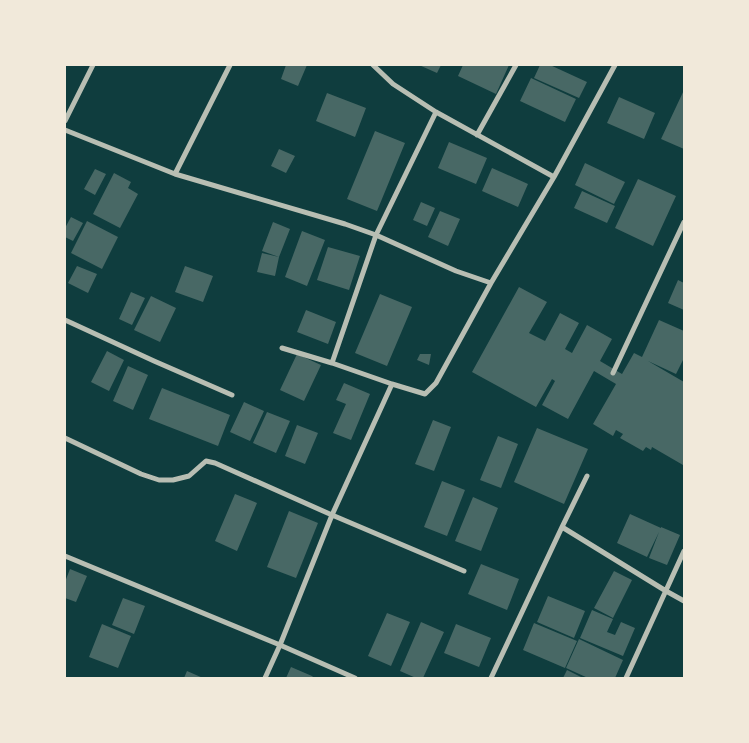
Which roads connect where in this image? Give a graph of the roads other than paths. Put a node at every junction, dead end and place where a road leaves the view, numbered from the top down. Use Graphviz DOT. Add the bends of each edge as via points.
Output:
graph roads {
  1 [pos="93,65"];
  2 [pos="230,65"];
  3 [pos="373,65"];
  4 [pos="516,65"];
  5 [pos="615,65"];
  6 [pos="436,112"];
  7 [pos="65,121"];
  8 [pos="65,130"];
  9 [pos="477,135"];
  10 [pos="175,174"];
  11 [pos="554,177"];
  12 [pos="684,222"];
  13 [pos="376,235"];
  14 [pos="491,283"];
  15 [pos="65,320"];
  16 [pos="282,348"];
  17 [pos="332,363"];
  18 [pos="613,373"];
  19 [pos="392,384"];
  20 [pos="232,395"];
  21 [pos="65,438"];
  22 [pos="587,476"];
  23 [pos="332,515"];
  24 [pos="562,527"];
  25 [pos="684,551"];
  26 [pos="65,556"];
  27 [pos="464,571"];
  28 [pos="666,591"];
  29 [pos="684,601"];
  30 [pos="280,645"];
  31 [pos="265,678"];
  32 [pos="355,678"];
  33 [pos="491,678"];
  34 [pos="626,678"];
  1 -- 7 [label="street"];
  2 -- 10 [label="street"];
  3 -- 6 [label="street" via="393,84"];
  4 -- 9 [label="street"];
  5 -- 11 [label="street"];
  6 -- 9 [label="street"];
  6 -- 13 [label="street"];
  8 -- 10 [label="street"];
  9 -- 11 [label="street"];
  10 -- 13 [label="street"];
  11 -- 14 [label="street"];
  12 -- 18 [label="street"];
  13 -- 14 [label="street"];
  13 -- 17 [label="street"];
  14 -- 19 [label="street" via="436,383 425,394"];
  15 -- 20 [label="street"];
  16 -- 17 [label="street"];
  17 -- 19 [label="street"];
  19 -- 23 [label="street"];
  21 -- 23 [label="street" via="159,480 189,476 206,461 215,463"];
  22 -- 24 [label="street"];
  23 -- 27 [label="street"];
  23 -- 30 [label="street"];
  24 -- 28 [label="street"];
  24 -- 33 [label="street"];
  25 -- 28 [label="street"];
  26 -- 30 [label="street"];
  28 -- 29 [label="street"];
  28 -- 34 [label="street"];
  30 -- 31 [label="street"];
  30 -- 32 [label="street"];
}
